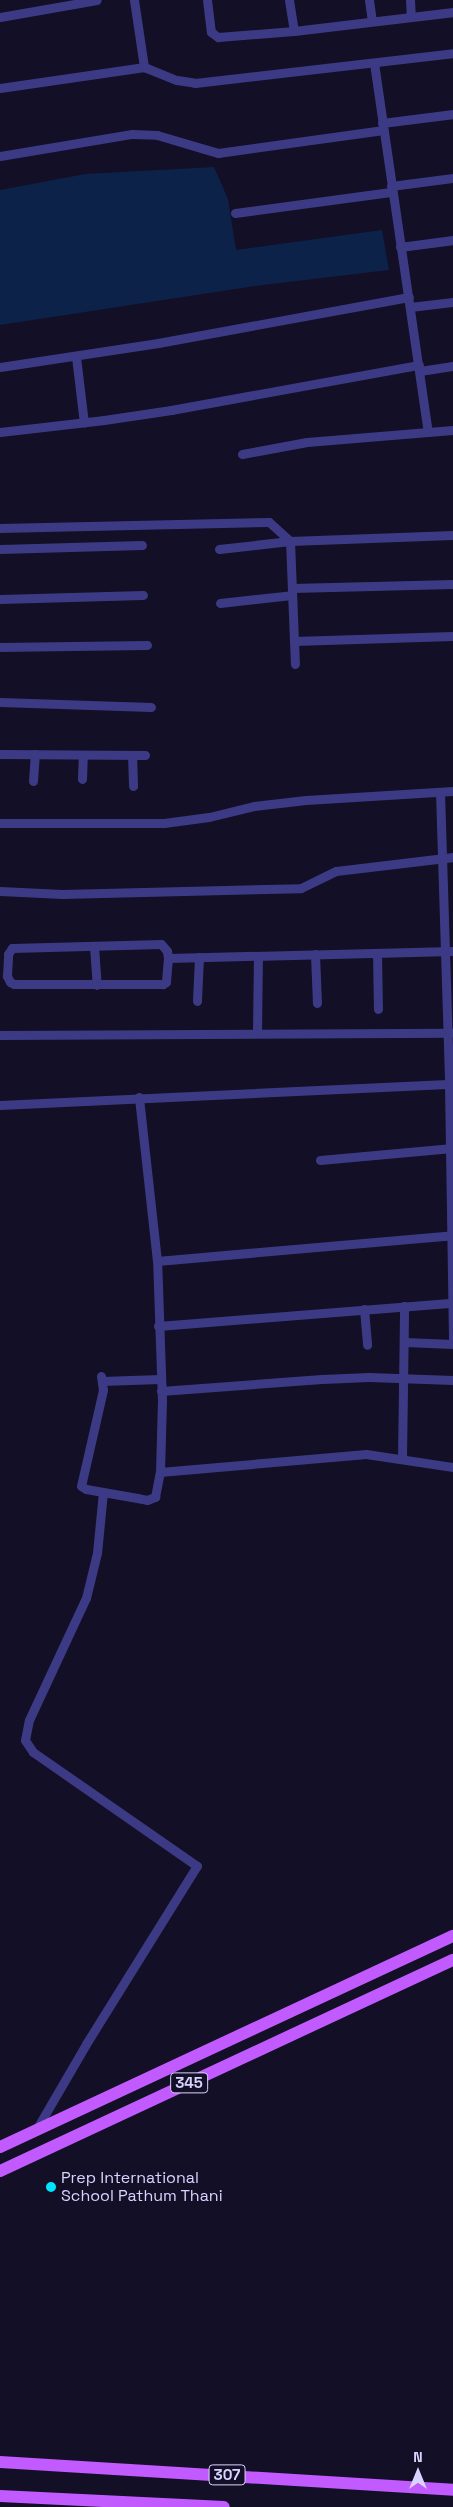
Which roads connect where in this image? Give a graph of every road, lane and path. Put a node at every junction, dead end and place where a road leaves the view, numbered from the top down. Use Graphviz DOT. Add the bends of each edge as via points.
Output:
graph roads {
  1 [pos="97,0"];
  2 [pos="134,0"];
  3 [pos="207,0"];
  4 [pos="289,0"];
  5 [pos="369,0"];
  6 [pos="410,0"];
  7 [pos="453,12"];
  8 [pos="0,17"];
  9 [pos="411,17"];
  10 [pos="372,21"];
  11 [pos="294,30"];
  12 [pos="453,53"];
  13 [pos="374,64"];
  14 [pos="144,67"];
  15 [pos="0,88"];
  16 [pos="453,114"];
  17 [pos="382,127"];
  18 [pos="0,156"];
  19 [pos="453,178"];
  20 [pos="391,189"];
  21 [pos="235,214"];
  22 [pos="453,240"];
  23 [pos="400,247"];
  24 [pos="408,297"];
  25 [pos="453,302"];
  26 [pos="410,308"];
  27 [pos="76,357"];
  28 [pos="453,366"];
  29 [pos="0,367"];
  30 [pos="420,368"];
  31 [pos="84,423"];
  32 [pos="453,430"];
  33 [pos="0,432"];
  34 [pos="428,432"];
  35 [pos="242,454"];
  36 [pos="0,528"];
  37 [pos="453,535"];
  38 [pos="290,541"];
  39 [pos="142,545"];
  40 [pos="0,549"];
  41 [pos="219,549"];
  42 [pos="453,584"];
  43 [pos="292,592"];
  44 [pos="143,596"];
  45 [pos="0,598"];
  46 [pos="220,603"];
  47 [pos="453,636"];
  48 [pos="294,641"];
  49 [pos="147,645"];
  50 [pos="0,647"];
  51 [pos="295,664"];
  52 [pos="0,702"];
  53 [pos="151,707"];
  54 [pos="0,754"];
  55 [pos="35,754"];
  56 [pos="83,755"];
  57 [pos="132,755"];
  58 [pos="145,756"];
  59 [pos="82,779"];
  60 [pos="33,781"];
  61 [pos="133,786"];
  62 [pos="453,791"];
  63 [pos="440,792"];
  64 [pos="0,823"];
  65 [pos="453,857"];
  66 [pos="442,858"];
  67 [pos="0,892"];
  68 [pos="94,946"];
  69 [pos="449,951"];
  70 [pos="377,953"];
  71 [pos="316,954"];
  72 [pos="258,956"];
  73 [pos="199,957"];
  74 [pos="168,958"];
  75 [pos="4,967"];
  76 [pos="97,985"];
  77 [pos="197,1001"];
  78 [pos="317,1003"];
  79 [pos="378,1008"];
  80 [pos="257,1033"];
  81 [pos="450,1034"];
  82 [pos="0,1035"];
  83 [pos="451,1084"];
  84 [pos="139,1097"];
  85 [pos="0,1105"];
  86 [pos="451,1148"];
  87 [pos="320,1160"];
  88 [pos="452,1235"];
  89 [pos="158,1261"];
  90 [pos="453,1303"];
  91 [pos="404,1306"];
  92 [pos="364,1309"];
  93 [pos="158,1326"];
  94 [pos="453,1327"];
  95 [pos="404,1342"];
  96 [pos="453,1342"];
  97 [pos="367,1345"];
  98 [pos="404,1378"];
  99 [pos="160,1379"];
  100 [pos="453,1380"];
  101 [pos="161,1391"];
  102 [pos="402,1458"];
  103 [pos="453,1467"];
  104 [pos="160,1472"];
  105 [pos="103,1492"];
  106 [pos="453,1936"];
  107 [pos="453,1960"];
  108 [pos="36,2130"];
  109 [pos="0,2147"];
  110 [pos="0,2170"];
  111 [pos="0,2462"];
  112 [pos="453,2490"];
  113 [pos="0,2496"];
  114 [pos="224,2507"];
  1 -- 8 [label="street"];
  2 -- 14 [label="street"];
  3 -- 11 [label="street" via="211,32 218,36"];
  4 -- 11 [label="street"];
  5 -- 10 [label="street"];
  6 -- 9 [label="street"];
  7 -- 9 [label="street"];
  9 -- 10 [label="street"];
  10 -- 11 [label="street"];
  12 -- 13 [label="street"];
  13 -- 14 [label="street" via="195,83 177,80"];
  13 -- 17 [label="street"];
  14 -- 15 [label="street"];
  16 -- 17 [label="street"];
  17 -- 18 [label="street" via="218,153 157,135 132,134"];
  17 -- 20 [label="street"];
  19 -- 20 [label="street"];
  20 -- 21 [label="street"];
  20 -- 23 [label="street"];
  22 -- 23 [label="street"];
  23 -- 24 [label="street"];
  24 -- 26 [label="street"];
  24 -- 27 [label="street"];
  25 -- 26 [label="street"];
  26 -- 30 [label="street"];
  27 -- 29 [label="street"];
  27 -- 31 [label="street"];
  28 -- 30 [label="street"];
  30 -- 31 [label="street"];
  30 -- 34 [label="street"];
  31 -- 33 [label="street"];
  32 -- 34 [label="street"];
  34 -- 35 [label="street" via="307,442"];
  36 -- 38 [label="street" via="268,522"];
  37 -- 38 [label="street"];
  38 -- 41 [label="street"];
  38 -- 43 [label="street"];
  39 -- 40 [label="street"];
  42 -- 43 [label="street"];
  43 -- 46 [label="street"];
  43 -- 48 [label="street"];
  44 -- 45 [label="street"];
  47 -- 48 [label="street"];
  48 -- 51 [label="street"];
  49 -- 50 [label="street"];
  52 -- 53 [label="street"];
  54 -- 55 [label="street"];
  55 -- 56 [label="street"];
  55 -- 60 [label="street"];
  56 -- 57 [label="street"];
  56 -- 59 [label="street"];
  57 -- 58 [label="street"];
  57 -- 61 [label="street"];
  62 -- 63 [label="street"];
  63 -- 64 [label="street" via="263,805 164,823"];
  63 -- 66 [label="street"];
  65 -- 66 [label="street"];
  66 -- 67 [label="street" via="336,871 301,888 62,894"];
  66 -- 69 [label="street"];
  68 -- 74 [label="street" via="161,944"];
  68 -- 75 [label="street" via="12,948"];
  68 -- 76 [label="street"];
  69 -- 70 [label="street"];
  69 -- 81 [label="street"];
  70 -- 71 [label="street"];
  70 -- 79 [label="street"];
  71 -- 72 [label="street"];
  71 -- 78 [label="street"];
  72 -- 73 [label="street"];
  72 -- 80 [label="street"];
  73 -- 74 [label="street"];
  73 -- 77 [label="street"];
  74 -- 76 [label="street" via="168,976 162,984"];
  75 -- 76 [label="street" via="8,979 14,984"];
  80 -- 81 [label="street"];
  80 -- 82 [label="street"];
  81 -- 83 [label="street"];
  83 -- 84 [label="street"];
  83 -- 86 [label="street"];
  84 -- 85 [label="street"];
  84 -- 89 [label="street"];
  86 -- 87 [label="street"];
  86 -- 88 [label="street"];
  88 -- 89 [label="street"];
  88 -- 90 [label="street"];
  89 -- 93 [label="street"];
  90 -- 91 [label="street"];
  90 -- 94 [label="street"];
  91 -- 92 [label="street"];
  91 -- 95 [label="street"];
  92 -- 93 [label="street"];
  92 -- 97 [label="street"];
  93 -- 99 [label="street"];
  94 -- 96 [label="street"];
  95 -- 96 [label="street"];
  95 -- 98 [label="street"];
  98 -- 100 [label="street"];
  98 -- 101 [label="street" via="322,1379"];
  98 -- 102 [label="street"];
  99 -- 101 [label="street"];
  99 -- 105 [label="street" via="102,1378 104,1390 81,1486"];
  101 -- 104 [label="street"];
  102 -- 103 [label="street"];
  102 -- 104 [label="street" via="366,1454"];
  104 -- 105 [label="street" via="158,1492 147,1500"];
  105 -- 108 [label="street" via="97,1553 86,1598 29,1720 25,1740 33,1752 197,1866"];
  106 -- 108 [label="main road, 345"];
  107 -- 110 [label="main road, 345"];
  108 -- 109 [label="main road, 345"];
  111 -- 112 [label="main road, 307"];
  113 -- 114 [label="main road, 307"];
}
